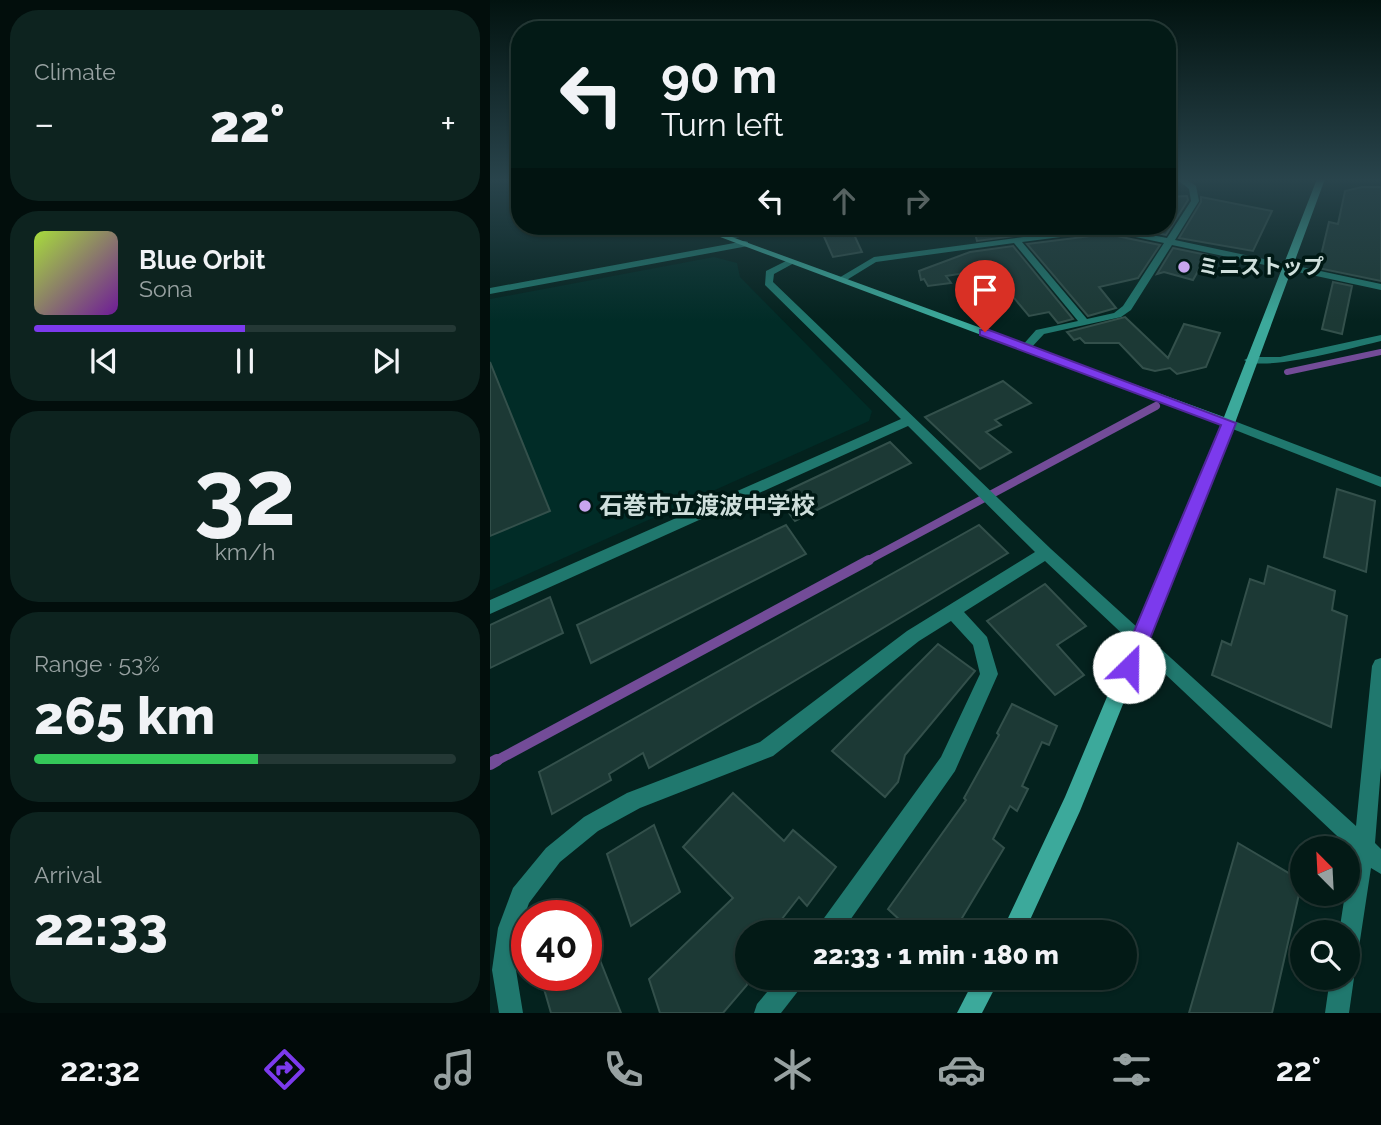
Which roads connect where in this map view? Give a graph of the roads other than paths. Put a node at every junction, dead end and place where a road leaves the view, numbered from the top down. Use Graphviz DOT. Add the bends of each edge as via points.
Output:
graph roads {
  1 [pos="1304,226"];
  2 [pos="723,235"];
  3 [pos="733,235"];
  4 [pos="1051,235"];
  5 [pos="1141,235"];
  6 [pos="1175,235"];
  7 [pos="726,236"];
  8 [pos="1016,240"];
  9 [pos="1171,242"];
  10 [pos="745,244"];
  11 [pos="791,262"];
  12 [pos="1289,267"];
  13 [pos="842,279"];
  14 [pos="1381,287"];
  15 [pos="490,291"];
  16 [pos="1085,323"];
  17 [pos="1381,338"];
  18 [pos="1026,347"];
  19 [pos="1250,360"];
  20 [pos="910,420"];
  21 [pos="1229,423"];
  22 [pos="1381,482"];
  23 [pos="1046,553"];
  24 [pos="490,607"];
  25 [pos="952,610"];
  26 [pos="1140,642"];
  27 [pos="1381,666"];
  28 [pos="1381,676"];
  29 [pos="1364,846"];
  30 [pos="1381,863"];
  31 [pos="836,920"];
  32 [pos="1019,920"];
  33 [pos="1352,920"];
  34 [pos="784,990"];
  35 [pos="981,990"];
  36 [pos="1340,990"];
  37 [pos="511,1013"];
  38 [pos="766,1013"];
  39 [pos="969,1013"];
  40 [pos="1337,1013"];
  1 -- 12 [label="street"];
  2 -- 7 [label="street"];
  3 -- 7 [label="street"];
  4 -- 8 [label="street"];
  5 -- 9 [label="street"];
  6 -- 9 [label="street"];
  7 -- 10 [label="street"];
  8 -- 13 [label="street" via="874,260"];
  8 -- 16 [label="street"];
  9 -- 12 [label="street"];
  9 -- 16 [label="street" via="1128,308"];
  10 -- 11 [label="street"];
  10 -- 15 [label="street"];
  11 -- 13 [label="street"];
  11 -- 20 [label="street" via="769,274 768,283"];
  12 -- 14 [label="street"];
  12 -- 19 [label="street"];
  13 -- 18 [label="street"];
  16 -- 18 [label="street" via="1040,332"];
  17 -- 19 [label="street" via="1280,360"];
  18 -- 21 [label="street"];
  19 -- 21 [label="street"];
  20 -- 23 [label="street"];
  20 -- 24 [label="street"];
  21 -- 22 [label="street"];
  21 -- 26 [label="street"];
  23 -- 25 [label="street"];
  23 -- 26 [label="street"];
  25 -- 31 [label="street" via="981,642 989,674 948,764"];
  25 -- 37 [label="street" via="766,749 634,800 591,824 553,855 521,896 509,928 504,970"];
  26 -- 29 [label="street"];
  26 -- 32 [label="street" via="1043,874"];
  27 -- 28 [label="street"];
  28 -- 29 [label="street"];
  29 -- 30 [label="street"];
  29 -- 33 [label="street"];
  34 -- 38 [label="street"];
  35 -- 39 [label="street"];
  36 -- 40 [label="street"];
}
